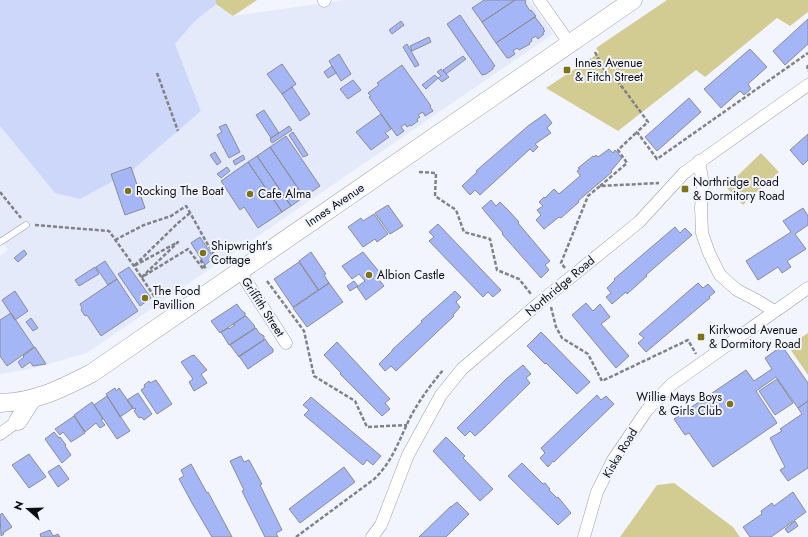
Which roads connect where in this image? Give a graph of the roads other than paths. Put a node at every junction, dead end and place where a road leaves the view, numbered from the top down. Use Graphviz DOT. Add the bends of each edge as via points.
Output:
graph roads {
  1 [pos="539,0"];
  2 [pos="633,0"];
  3 [pos="570,44"];
  4 [pos="808,86"];
  5 [pos="699,161"];
  6 [pos="26,224"];
  7 [pos="0,242"];
  8 [pos="239,270"];
  9 [pos="808,288"];
  10 [pos="774,311"];
  11 [pos="286,343"];
  12 [pos="32,399"];
  13 [pos="0,403"];
  14 [pos="18,421"];
  15 [pos="0,434"];
  16 [pos="372,537"];
  17 [pos="584,537"];
  1 -- 3 [label="street"];
  2 -- 3 [label="main road, Innes Avenue"];
  3 -- 8 [label="main road, Innes Avenue"];
  4 -- 5 [label="street, Northridge Road"];
  5 -- 10 [label="street" via="703,184 702,233 714,264 720,275 737,290"];
  5 -- 16 [label="street, Northridge Road" via="684,173 639,222 462,369 441,395 408,455 381,525"];
  6 -- 7 [label="lane"];
  8 -- 11 [label="street, Griffith Street"];
  8 -- 12 [label="main road, Innes Avenue" via="92,373 58,390"];
  9 -- 10 [label="street, Kiska Road"];
  10 -- 17 [label="street, Kiska Road" via="672,384 647,410 610,466 598,492"];
  12 -- 13 [label="main road, Innes Avenue"];
  12 -- 14 [label="main road"];
  14 -- 15 [label="street"];
}
